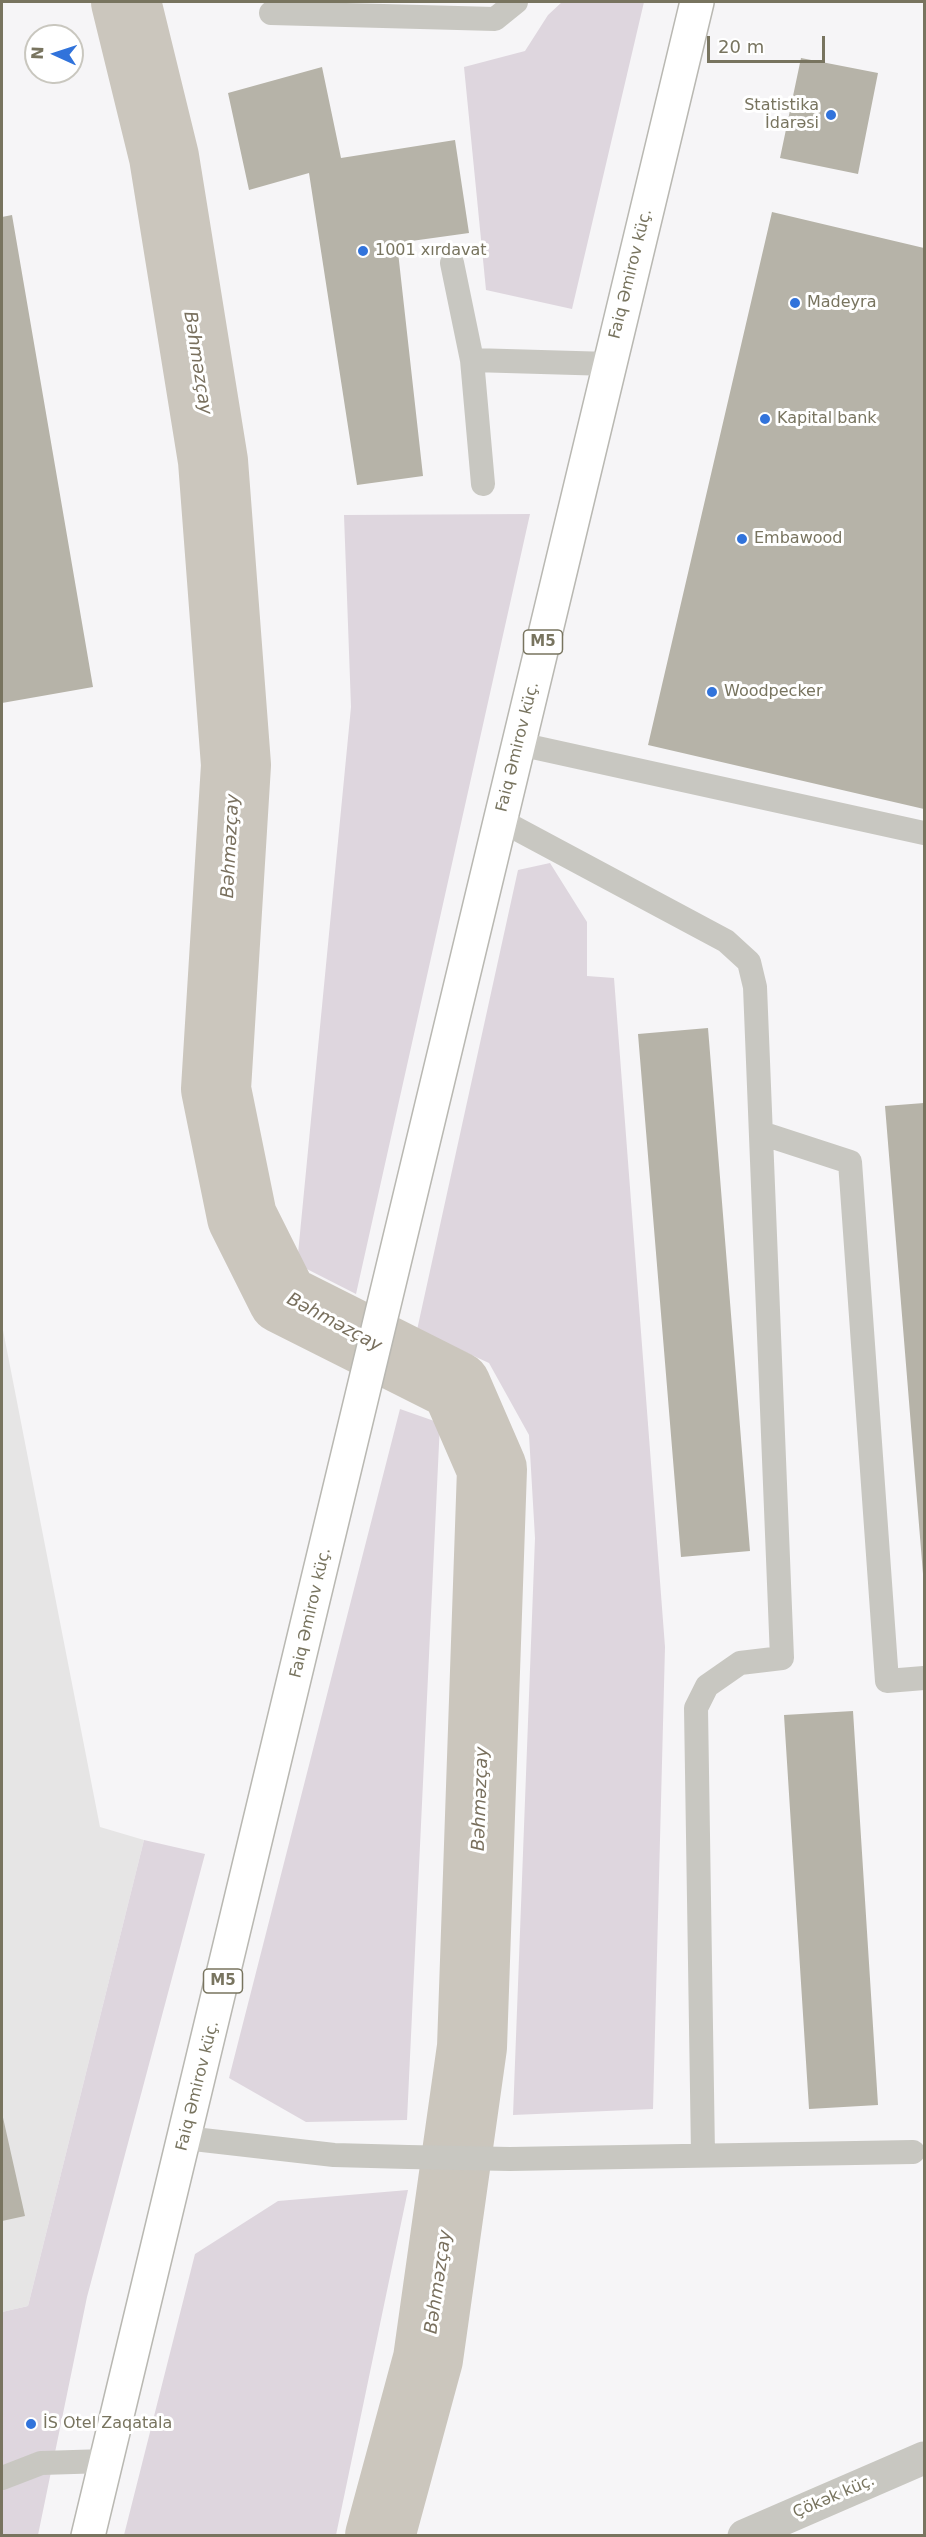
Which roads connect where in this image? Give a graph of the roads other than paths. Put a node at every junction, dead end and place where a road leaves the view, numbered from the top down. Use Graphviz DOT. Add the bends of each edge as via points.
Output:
graph roads {
  1 [pos="516,2"];
  2 [pos="697,2"];
  3 [pos="272,13"];
  4 [pos="452,263"];
  5 [pos="472,360"];
  6 [pos="610,364"];
  7 [pos="483,484"];
  8 [pos="519,744"];
  9 [pos="500,820"];
  10 [pos="924,833"];
  11 [pos="761,1133"];
  12 [pos="924,1678"];
  13 [pos="185,2138"];
  14 [pos="913,2152"];
  15 [pos="703,2154"];
  16 [pos="924,2458"];
  17 [pos="106,2462"];
  18 [pos="2,2478"];
  19 [pos="88,2535"];
  20 [pos="744,2535"];
  1 -- 3 [label="lane" via="495,19"];
  2 -- 6 [label="highway, Faiq Əmirov küç. / M5"];
  4 -- 5 [label="lane"];
  5 -- 6 [label="lane"];
  5 -- 7 [label="lane"];
  6 -- 8 [label="highway, Faiq Əmirov küç. / M5"];
  8 -- 9 [label="highway, Faiq Əmirov küç. / M5"];
  8 -- 10 [label="lane"];
  9 -- 11 [label="lane" via="726,941 749,962 755,987"];
  9 -- 13 [label="highway, Faiq Əmirov küç. / M5"];
  11 -- 12 [label="lane" via="850,1161 887,1681"];
  11 -- 15 [label="lane" via="782,1658 740,1664 707,1686 696,1708"];
  13 -- 15 [label="lane" via="334,2156 510,2159"];
  13 -- 17 [label="highway, Faiq Əmirov küç. / M5"];
  14 -- 15 [label="lane"];
  16 -- 20 [label="street, Çökək küç."];
  17 -- 18 [label="lane" via="40,2463"];
  17 -- 19 [label="highway, Faiq Əmirov küç. / M5"];
}
